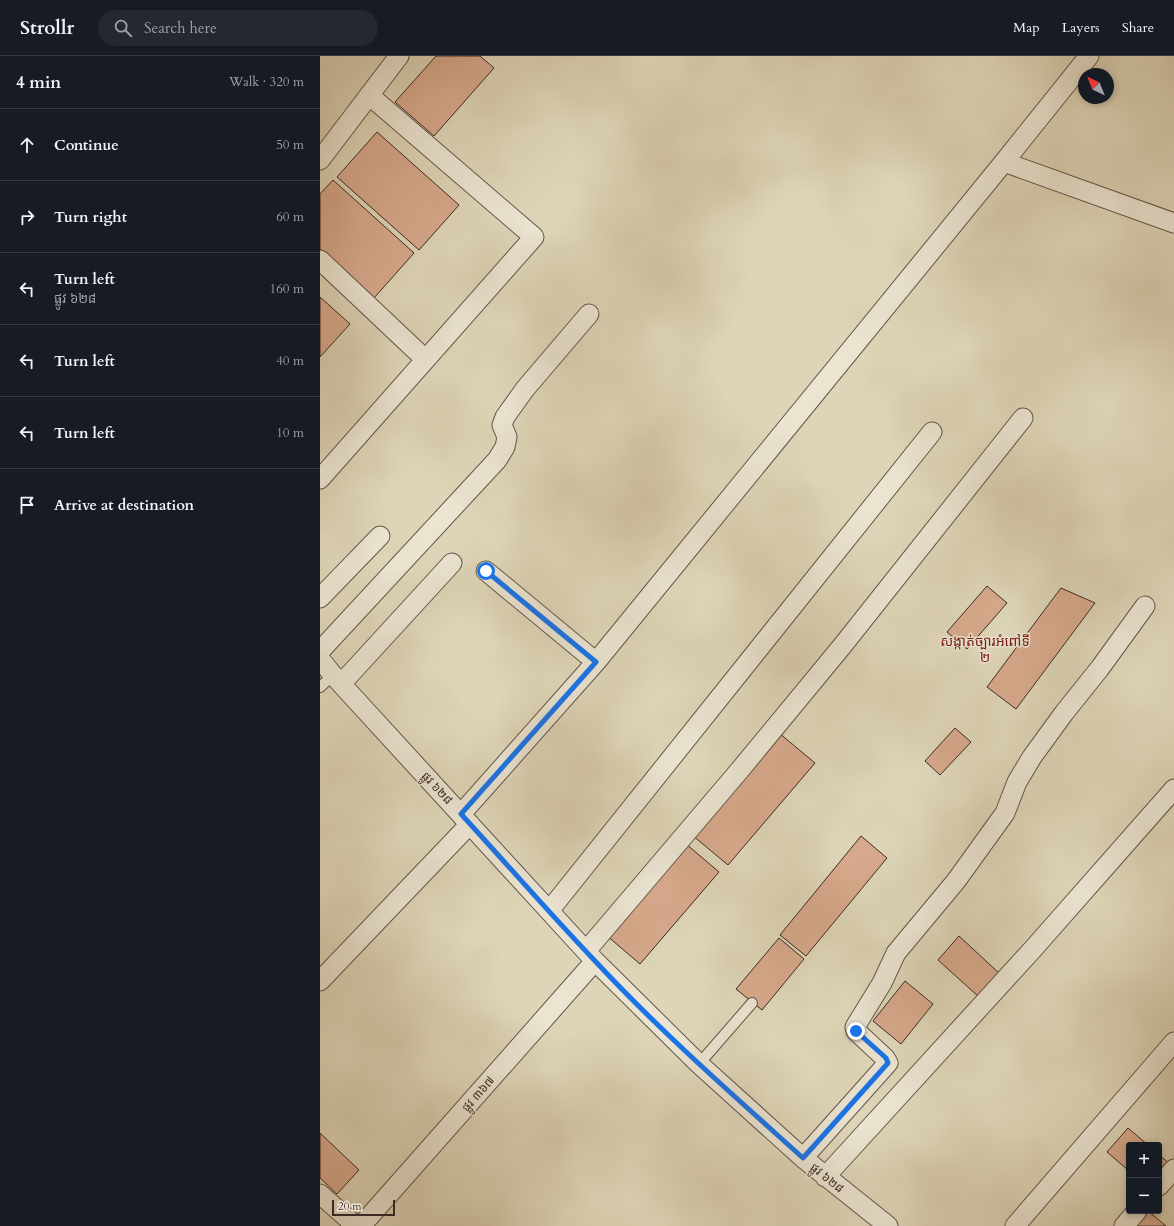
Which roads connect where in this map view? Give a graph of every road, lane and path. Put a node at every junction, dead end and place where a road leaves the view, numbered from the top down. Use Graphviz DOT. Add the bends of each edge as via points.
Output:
graph roads {
  1 [pos="399,56"];
  2 [pos="1089,56"];
  3 [pos="369,95"];
  4 [pos="320,160"];
  5 [pos="1004,162"];
  6 [pos="1174,223"];
  7 [pos="320,260"];
  8 [pos="589,314"];
  9 [pos="425,359"];
  10 [pos="1023,418"];
  11 [pos="932,432"];
  12 [pos="320,479"];
  13 [pos="380,536"];
  14 [pos="452,563"];
  15 [pos="486,571"];
  16 [pos="320,598"];
  17 [pos="1145,606"];
  18 [pos="320,650"];
  19 [pos="320,659"];
  20 [pos="596,662"];
  21 [pos="331,682"];
  22 [pos="1174,789"];
  23 [pos="466,819"];
  24 [pos="549,911"];
  25 [pos="590,956"];
  26 [pos="320,981"];
  27 [pos="752,1003"];
  28 [pos="1174,1042"];
  29 [pos="699,1064"];
  30 [pos="803,1158"];
  31 [pos="1174,1169"];
  32 [pos="825,1177"];
  33 [pos="1162,1183"];
  34 [pos="320,1194"];
  35 [pos="1134,1214"];
  36 [pos="877,1223"];
  37 [pos="356,1226"];
  38 [pos="361,1226"];
  39 [pos="1015,1226"];
  40 [pos="1124,1226"];
  1 -- 3 [label="street"];
  2 -- 5 [label="street"];
  3 -- 4 [label="street"];
  3 -- 9 [label="street" via="534,236"];
  5 -- 6 [label="street"];
  5 -- 20 [label="street"];
  7 -- 9 [label="street"];
  8 -- 18 [label="street" via="505,416 502,425 507,437 505,447 497,460"];
  9 -- 12 [label="street"];
  10 -- 25 [label="street, ផ្លូវ ៣៦៧"];
  11 -- 24 [label="street"];
  13 -- 16 [label="street"];
  14 -- 21 [label="street"];
  15 -- 20 [label="street"];
  17 -- 30 [label="street" via="1032,757 1017,782 1005,813 956,881 896,953 882,983 855,1027 888,1063"];
  19 -- 21 [label="street, ផ្លូវ ៦២៨"];
  20 -- 23 [label="street"];
  21 -- 23 [label="street, ផ្លូវ ៦២៨"];
  22 -- 32 [label="street" via="1033,949"];
  23 -- 24 [label="street, ផ្លូវ ៦២៨"];
  23 -- 26 [label="street"];
  24 -- 25 [label="street, ផ្លូវ ៦២៨"];
  25 -- 29 [label="street, ផ្លូវ ៦២៨"];
  25 -- 38 [label="street, ផ្លូវ ៣៦៧"];
  27 -- 29 [label="lane"];
  28 -- 39 [label="street"];
  29 -- 30 [label="street, ផ្លូវ ៦២៨"];
  30 -- 32 [label="street, ផ្លូវ ៦២៨"];
  31 -- 33 [label="street"];
  32 -- 36 [label="street, ផ្លូវ ៦២៨"];
  34 -- 37 [label="street"];
  35 -- 40 [label="street"];
}
